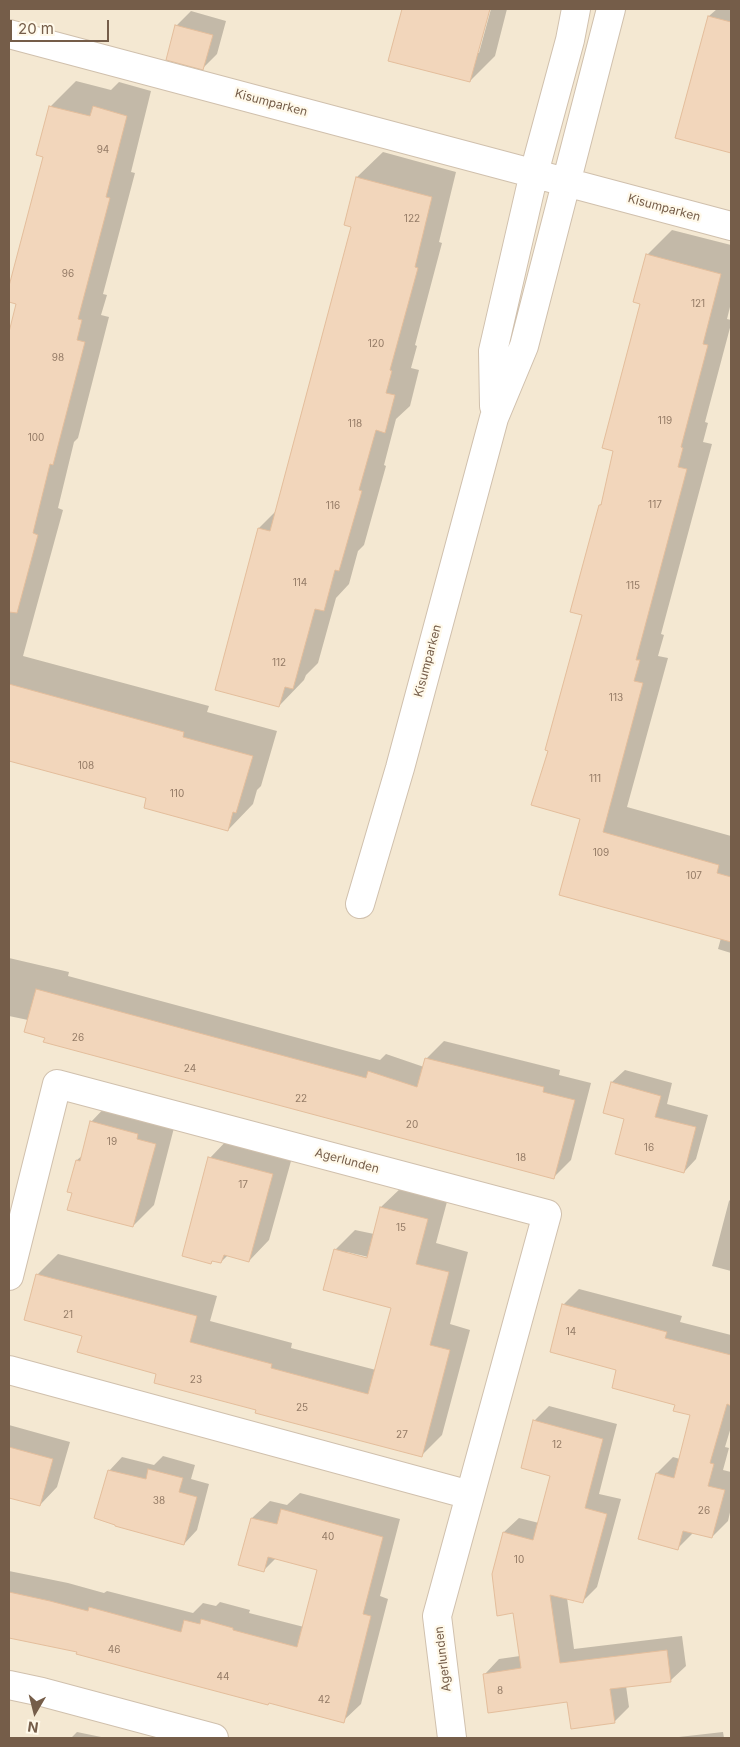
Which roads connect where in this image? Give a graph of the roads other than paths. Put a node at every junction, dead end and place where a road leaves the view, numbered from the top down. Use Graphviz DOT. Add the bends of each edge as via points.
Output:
graph roads {
  1 [pos="576,9"];
  2 [pos="611,9"];
  3 [pos="9,34"];
  4 [pos="534,173"];
  5 [pos="568,182"];
  6 [pos="731,226"];
  7 [pos="494,418"];
  8 [pos="360,904"];
  9 [pos="9,1276"];
  10 [pos="9,1370"];
  11 [pos="470,1495"];
  12 [pos="9,1685"];
  13 [pos="214,1738"];
  14 [pos="452,1738"];
  1 -- 4 [label="street, Kisumparken"];
  2 -- 5 [label="street, Kisumparken"];
  3 -- 4 [label="street, Kisumparken"];
  4 -- 5 [label="street, Kisumparken"];
  4 -- 7 [label="street, Kisumparken" via="493,351"];
  5 -- 6 [label="street, Kisumparken"];
  5 -- 7 [label="street, Kisumparken" via="524,346"];
  7 -- 8 [label="street, Kisumparken"];
  9 -- 11 [label="street, Agerlunden" via="57,1084 547,1214"];
  10 -- 11 [label="street"];
  11 -- 14 [label="street, Agerlunden" via="437,1616"];
  12 -- 13 [label="street"];
}
